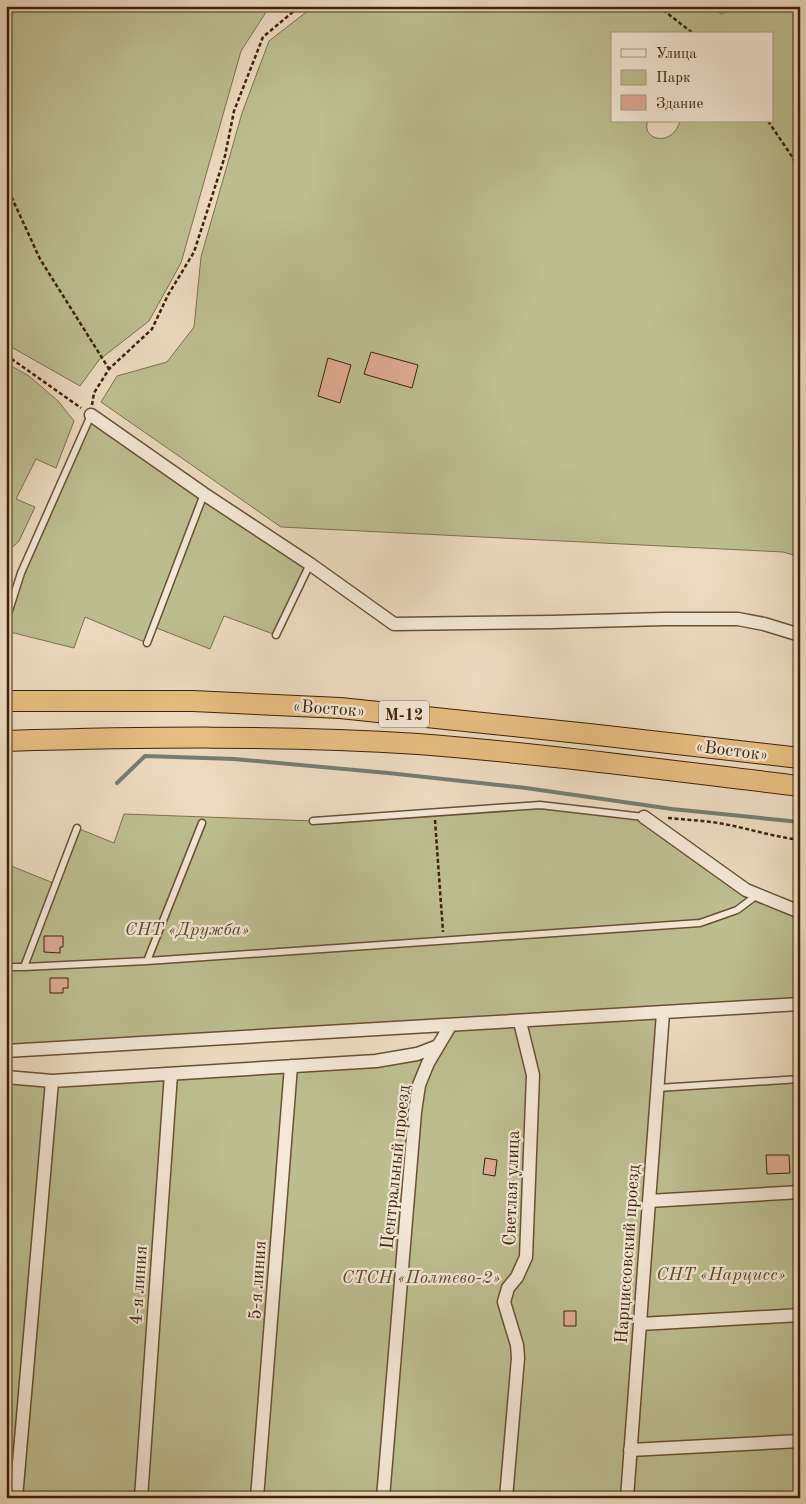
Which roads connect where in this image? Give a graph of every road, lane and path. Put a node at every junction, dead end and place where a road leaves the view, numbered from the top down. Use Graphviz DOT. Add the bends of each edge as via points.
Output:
graph roads {
  1 [pos="300,6"];
  2 [pos="658,6"];
  3 [pos="691,32"];
  4 [pos="769,122"];
  5 [pos="6,185"];
  6 [pos="800,192"];
  7 [pos="6,356"];
  8 [pos="108,369"];
  9 [pos="91,415"];
  10 [pos="204,494"];
  11 [pos="310,564"];
  12 [pos="6,620"];
  13 [pos="276,635"];
  14 [pos="800,635"];
  15 [pos="147,643"];
  16 [pos="6,701"];
  17 [pos="6,740"];
  18 [pos="800,758"];
  19 [pos="800,786"];
  20 [pos="434,812"];
  21 [pos="644,817"];
  22 [pos="313,821"];
  23 [pos="202,823"];
  24 [pos="77,828"];
  25 [pos="800,840"];
  26 [pos="757,894"];
  27 [pos="800,912"];
  28 [pos="444,941"];
  29 [pos="147,961"];
  30 [pos="24,967"];
  31 [pos="6,968"];
  32 [pos="800,1004"];
  33 [pos="663,1013"];
  34 [pos="520,1022"];
  35 [pos="450,1026"];
  36 [pos="438,1046"];
  37 [pos="6,1051"];
  38 [pos="291,1066"];
  39 [pos="171,1074"];
  40 [pos="6,1077"];
  41 [pos="800,1079"];
  42 [pos="52,1081"];
  43 [pos="658,1088"];
  44 [pos="800,1192"];
  45 [pos="649,1200"];
  46 [pos="800,1315"];
  47 [pos="640,1324"];
  48 [pos="800,1441"];
  49 [pos="630,1450"];
  50 [pos="16,1498"];
  51 [pos="141,1498"];
  52 [pos="257,1498"];
  53 [pos="383,1498"];
  54 [pos="506,1498"];
  55 [pos="627,1498"];
  1 -- 8 [label="path" via="263,37 234,110 225,156 194,252 152,329"];
  2 -- 3 [label="path"];
  4 -- 6 [label="path" via="794,161 797,190"];
  5 -- 8 [label="path" via="40,259"];
  7 -- 9 [label="path"];
  8 -- 9 [label="path" via="94,393"];
  9 -- 10 [label="street"];
  9 -- 12 [label="lane" via="21,573"];
  10 -- 11 [label="street"];
  10 -- 15 [label="lane"];
  11 -- 13 [label="lane"];
  11 -- 14 [label="street" via="394,624 738,619"];
  16 -- 18 [label="highway, «Восток» / М-12" via="193,701 340,708"];
  17 -- 19 [label="highway, «Восток» / М-12" via="191,736 416,744 539,754"];
  20 -- 21 [label="lane" via="540,804"];
  20 -- 22 [label="lane"];
  20 -- 28 [label="path"];
  21 -- 25 [label="path" via="698,820"];
  21 -- 26 [label="street" via="746,890"];
  23 -- 29 [label="lane"];
  24 -- 30 [label="lane"];
  26 -- 27 [label="street"];
  26 -- 28 [label="lane" via="737,910 700,924"];
  28 -- 29 [label="lane"];
  29 -- 30 [label="lane"];
  30 -- 31 [label="lane"];
  32 -- 33 [label="street"];
  33 -- 34 [label="street"];
  33 -- 43 [label="street, Нарциссовский проезд"];
  34 -- 35 [label="street"];
  34 -- 54 [label="street, Светлая улица" via="533,1075 526,1257 508,1288 504,1302 518,1358"];
  35 -- 36 [label="street, Центральный проезд"];
  35 -- 37 [label="street"];
  36 -- 38 [label="street" via="376,1062"];
  36 -- 53 [label="street, Центральный проезд" via="419,1085 415,1112"];
  38 -- 39 [label="street"];
  38 -- 52 [label="street, 5-я линия"];
  39 -- 42 [label="street"];
  39 -- 51 [label="street, 4-я линия"];
  40 -- 42 [label="street"];
  41 -- 43 [label="lane"];
  42 -- 50 [label="street"];
  43 -- 45 [label="street, Нарциссовский проезд"];
  44 -- 45 [label="street"];
  45 -- 47 [label="street, Нарциссовский проезд"];
  46 -- 47 [label="street"];
  47 -- 49 [label="street, Нарциссовский проезд"];
  48 -- 49 [label="street"];
  49 -- 55 [label="street, Нарциссовский проезд"];
}
